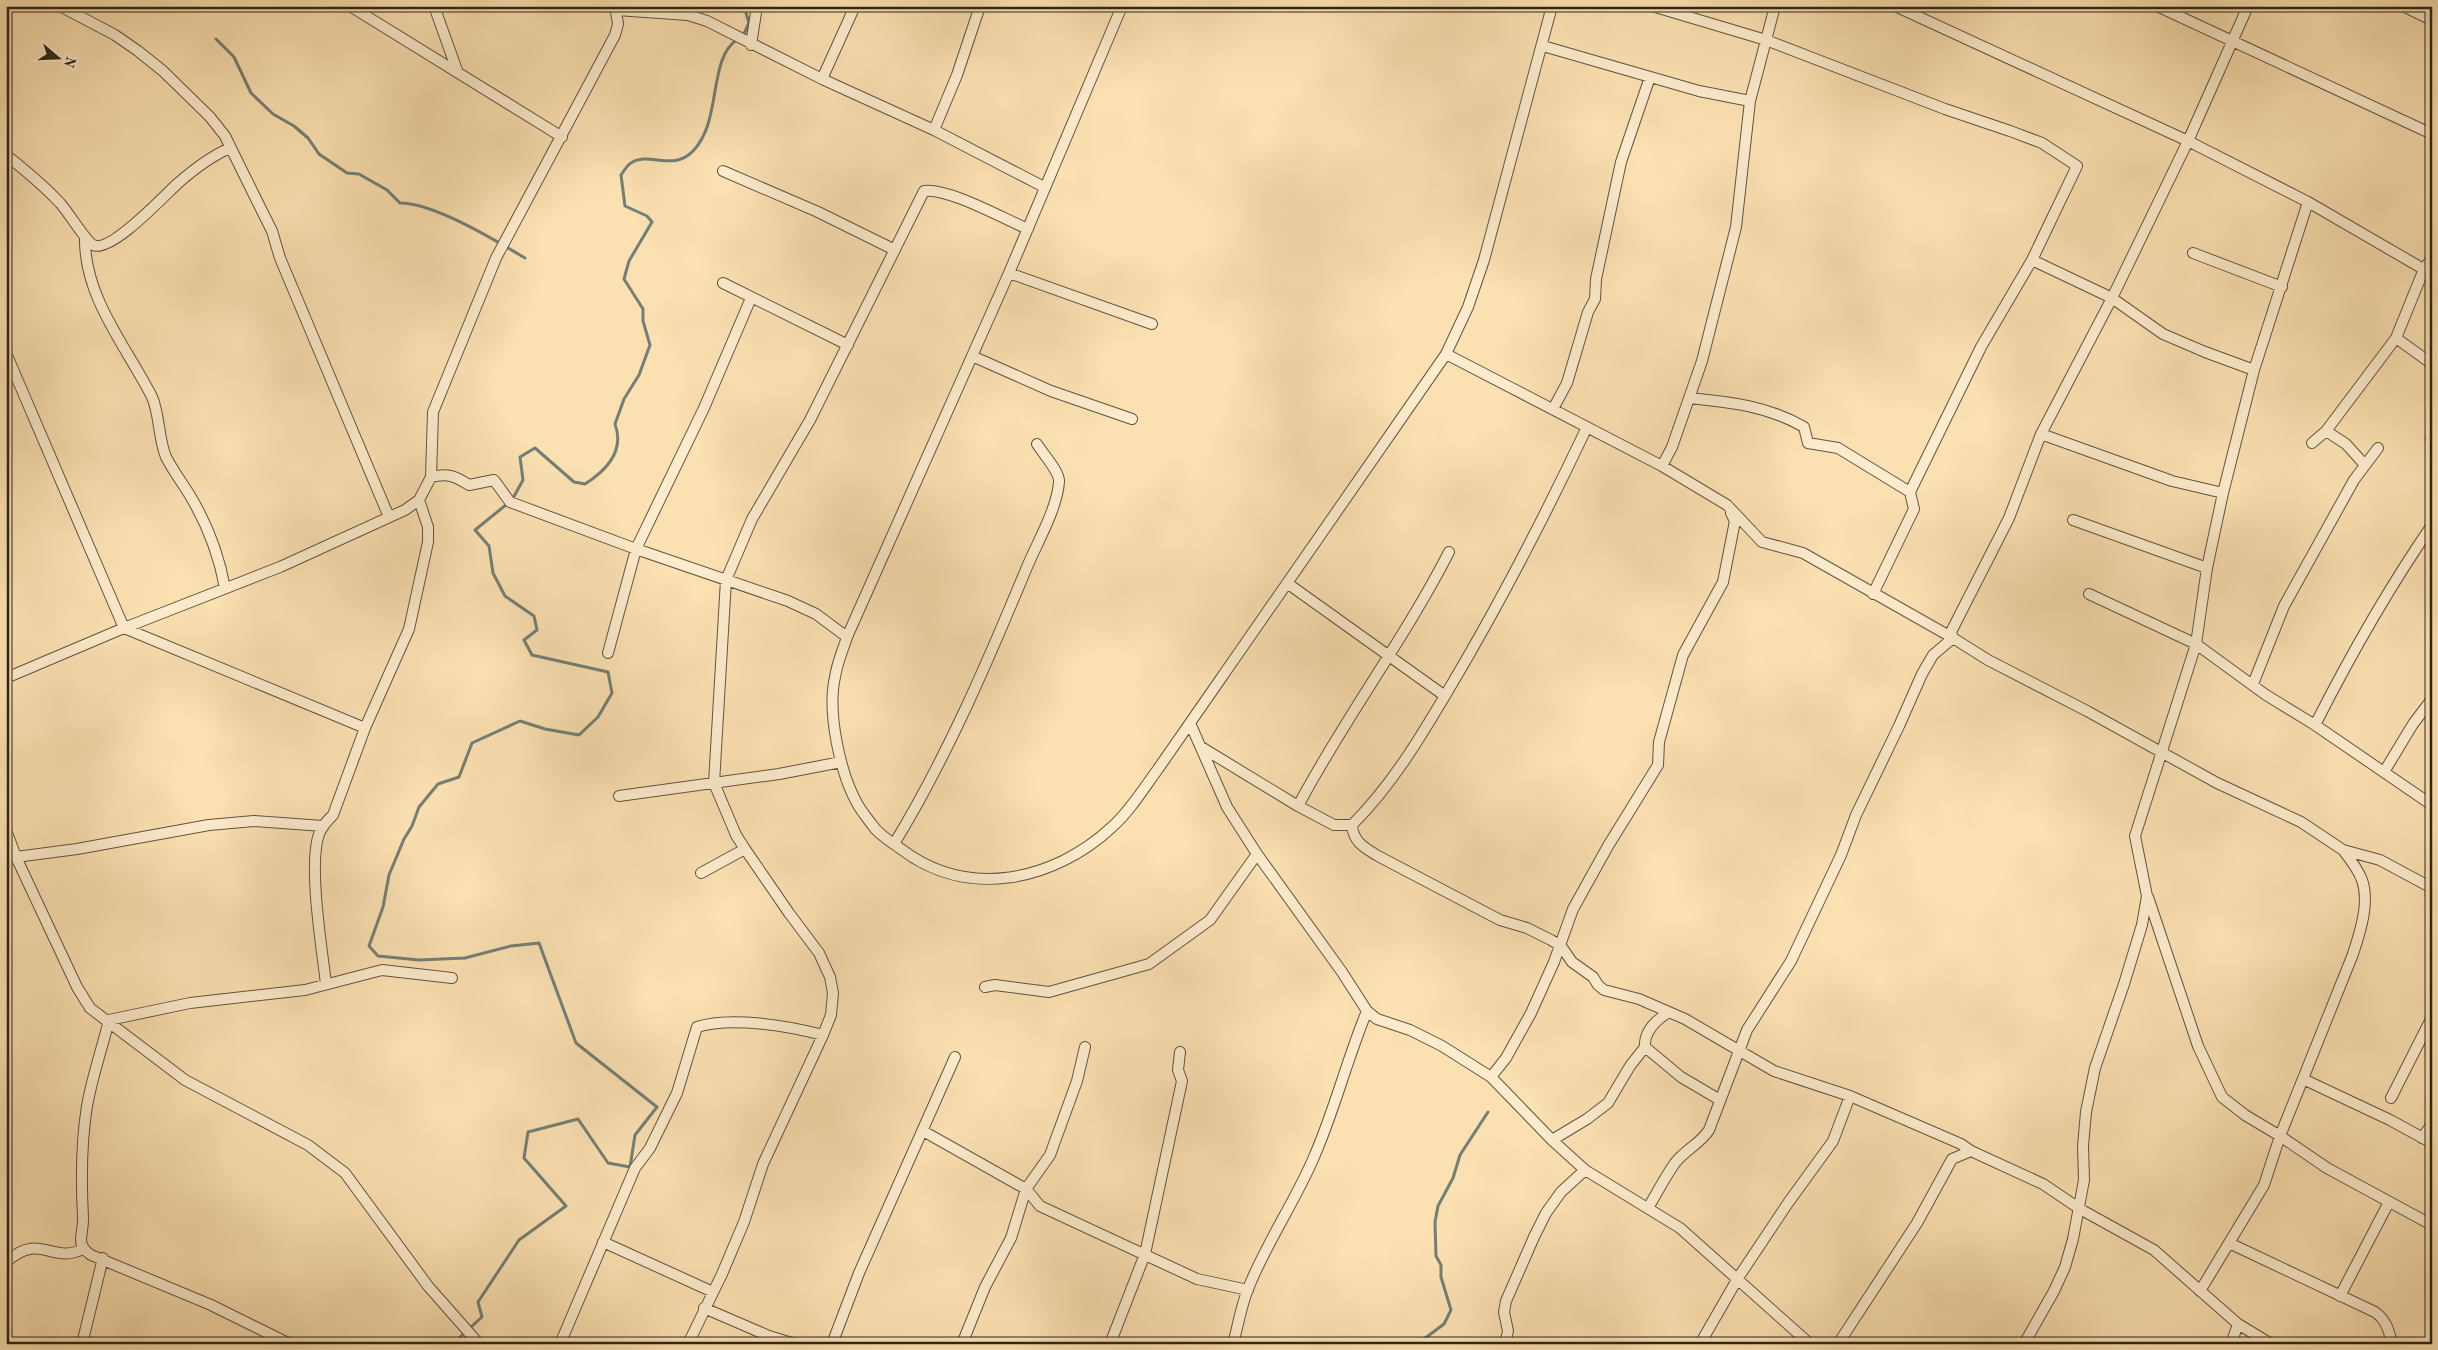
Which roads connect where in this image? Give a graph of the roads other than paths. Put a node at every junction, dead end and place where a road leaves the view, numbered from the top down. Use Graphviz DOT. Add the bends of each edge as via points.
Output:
graph roads {
  1 [pos="60,6"];
  2 [pos="350,6"];
  3 [pos="434,6"];
  4 [pos="756,6"];
  5 [pos="855,6"];
  6 [pos="980,6"];
  7 [pos="1122,6"];
  8 [pos="1552,6"];
  9 [pos="1652,6"];
  10 [pos="1775,6"];
  11 [pos="1895,6"];
  12 [pos="2157,6"];
  13 [pos="2248,6"];
  14 [pos="2404,6"];
  15 [pos="616,8"];
  16 [pos="2432,20"];
  17 [pos="1766,40"];
  18 [pos="2233,40"];
  19 [pos="748,43"];
  20 [pos="1543,46"];
  21 [pos="458,73"];
  22 [pos="1650,77"];
  23 [pos="822,79"];
  24 [pos="1750,101"];
  25 [pos="934,130"];
  26 [pos="2432,134"];
  27 [pos="562,137"];
  28 [pos="2188,141"];
  29 [pos="230,148"];
  30 [pos="6,155"];
  31 [pos="723,171"];
  32 [pos="1044,187"];
  33 [pos="2308,202"];
  34 [pos="1028,229"];
  35 [pos="85,238"];
  36 [pos="895,250"];
  37 [pos="2193,253"];
  38 [pos="2432,258"];
  39 [pos="2032,260"];
  40 [pos="2428,271"];
  41 [pos="1009,273"];
  42 [pos="724,283"];
  43 [pos="2282,287"];
  44 [pos="751,298"];
  45 [pos="2112,298"];
  46 [pos="1152,324"];
  47 [pos="2396,338"];
  48 [pos="848,345"];
  49 [pos="6,353"];
  50 [pos="1446,354"];
  51 [pos="972,356"];
  52 [pos="2432,364"];
  53 [pos="2254,370"];
  54 [pos="1689,398"];
  55 [pos="1554,409"];
  56 [pos="1132,419"];
  57 [pos="1587,427"];
  58 [pos="2326,431"];
  59 [pos="2041,434"];
  60 [pos="2312,443"];
  61 [pos="1037,444"];
  62 [pos="2378,448"];
  63 [pos="2364,464"];
  64 [pos="1662,466"];
  65 [pos="431,477"];
  66 [pos="1910,492"];
  67 [pos="2223,493"];
  68 [pos="419,500"];
  69 [pos="1727,505"];
  70 [pos="389,517"];
  71 [pos="2073,520"];
  72 [pos="2432,525"];
  73 [pos="636,549"];
  74 [pos="1449,552"];
  75 [pos="2207,568"];
  76 [pos="726,580"];
  77 [pos="1287,583"];
  78 [pos="225,588"];
  79 [pos="1873,594"];
  80 [pos="2089,594"];
  81 [pos="124,628"];
  82 [pos="848,637"];
  83 [pos="1953,638"];
  84 [pos="2196,644"];
  85 [pos="608,653"];
  86 [pos="1388,657"];
  87 [pos="6,678"];
  88 [pos="2253,684"];
  89 [pos="1445,696"];
  90 [pos="2432,699"];
  91 [pos="1190,723"];
  92 [pos="2315,725"];
  93 [pos="365,728"];
  94 [pos="1201,747"];
  95 [pos="2160,752"];
  96 [pos="841,762"];
  97 [pos="2384,772"];
  98 [pos="714,784"];
  99 [pos="619,796"];
  100 [pos="2432,805"];
  101 [pos="1298,806"];
  102 [pos="1352,825"];
  103 [pos="323,826"];
  104 [pos="6,830"];
  105 [pos="894,844"];
  106 [pos="745,849"];
  107 [pos="2343,850"];
  108 [pos="1256,854"];
  109 [pos="16,857"];
  110 [pos="701,873"];
  111 [pos="2432,888"];
  112 [pos="2147,896"];
  113 [pos="1561,946"];
  114 [pos="452,978"];
  115 [pos="326,984"];
  116 [pos="985,987"];
  117 [pos="1367,1011"];
  118 [pos="1668,1012"];
  119 [pos="2432,1017"];
  120 [pos="109,1020"];
  121 [pos="823,1035"];
  122 [pos="1085,1047"];
  123 [pos="1645,1048"];
  124 [pos="1740,1050"];
  125 [pos="1180,1052"];
  126 [pos="955,1057"];
  127 [pos="1491,1077"];
  128 [pos="2303,1079"];
  129 [pos="1850,1096"];
  130 [pos="2391,1098"];
  131 [pos="1720,1100"];
  132 [pos="2432,1124"];
  133 [pos="924,1131"];
  134 [pos="2280,1136"];
  135 [pos="1552,1140"];
  136 [pos="2427,1140"];
  137 [pos="1971,1151"];
  138 [pos="1585,1170"];
  139 [pos="1026,1189"];
  140 [pos="2390,1202"];
  141 [pos="1648,1208"];
  142 [pos="2080,1209"];
  143 [pos="2432,1225"];
  144 [pos="604,1242"];
  145 [pos="2229,1243"];
  146 [pos="83,1249"];
  147 [pos="1145,1254"];
  148 [pos="102,1258"];
  149 [pos="6,1262"];
  150 [pos="1738,1278"];
  151 [pos="1248,1290"];
  152 [pos="2200,1291"];
  153 [pos="713,1292"];
  154 [pos="2340,1296"];
  155 [pos="704,1308"];
  156 [pos="2238,1324"];
  157 [pos="82,1344"];
  158 [pos="290,1344"];
  159 [pos="479,1344"];
  160 [pos="560,1344"];
  161 [pos="688,1344"];
  162 [pos="795,1344"];
  163 [pos="832,1344"];
  164 [pos="962,1344"];
  165 [pos="1110,1344"];
  166 [pos="1233,1344"];
  167 [pos="1505,1344"];
  168 [pos="1700,1344"];
  169 [pos="1810,1344"];
  170 [pos="1838,1344"];
  171 [pos="2024,1344"];
  172 [pos="2231,1344"];
  173 [pos="2271,1344"];
  174 [pos="2392,1344"];
  1 -- 29 [label="street" via="116,35 163,71 210,117"];
  2 -- 21 [label="street"];
  3 -- 21 [label="street"];
  4 -- 19 [label="street"];
  5 -- 23 [label="street"];
  6 -- 25 [label="street"];
  7 -- 32 [label="street"];
  8 -- 20 [label="street"];
  9 -- 17 [label="street"];
  10 -- 17 [label="street"];
  11 -- 28 [label="street"];
  12 -- 18 [label="street"];
  13 -- 18 [label="street"];
  14 -- 16 [label="street"];
  15 -- 19 [label="street" via="688,15 722,28"];
  15 -- 27 [label="street" via="618,24 615,36"];
  17 -- 24 [label="street"];
  17 -- 39 [label="street" via="2026,137 2077,166"];
  18 -- 26 [label="street"];
  18 -- 28 [label="street"];
  19 -- 23 [label="street"];
  20 -- 22 [label="street"];
  20 -- 50 [label="street" via="1484,260 1468,307"];
  21 -- 27 [label="street"];
  22 -- 24 [label="street"];
  22 -- 55 [label="street" via="1621,162 1596,279 1595,299 1588,312 1567,383"];
  23 -- 25 [label="street"];
  24 -- 54 [label="street" via="1736,227 1702,361"];
  25 -- 32 [label="street"];
  27 -- 65 [label="street" via="502,244 433,412"];
  28 -- 33 [label="street"];
  28 -- 45 [label="street"];
  29 -- 35 [label="street" via="201,165 127,230 103,246 94,246"];
  29 -- 70 [label="street" via="272,231 280,258"];
  30 -- 35 [label="street" via="60,203"];
  31 -- 36 [label="street"];
  32 -- 34 [label="street"];
  33 -- 40 [label="street"];
  33 -- 43 [label="street"];
  34 -- 36 [label="street" via="956,198 933,190 924,191"];
  34 -- 41 [label="street"];
  35 -- 78 [label="street" via="88,275 101,306 153,400 166,456 209,530 220,560"];
  36 -- 48 [label="street"];
  37 -- 43 [label="street"];
  38 -- 40 [label="street"];
  39 -- 45 [label="street"];
  39 -- 66 [label="street" via="1981,347"];
  40 -- 47 [label="street"];
  41 -- 46 [label="street"];
  41 -- 51 [label="street"];
  42 -- 44 [label="street"];
  43 -- 53 [label="street"];
  44 -- 48 [label="street"];
  44 -- 73 [label="street" via="704,408"];
  45 -- 53 [label="street" via="2164,334"];
  45 -- 59 [label="street"];
  47 -- 52 [label="street"];
  47 -- 58 [label="street"];
  48 -- 76 [label="street" via="810,420 752,519"];
  49 -- 81 [label="street"];
  50 -- 55 [label="street"];
  50 -- 77 [label="street"];
  51 -- 56 [label="street" via="1051,391"];
  51 -- 82 [label="street"];
  53 -- 67 [label="street"];
  54 -- 64 [label="street"];
  54 -- 66 [label="street" via="1740,403 1786,416 1804,427 1808,443 1838,448"];
  55 -- 57 [label="street"];
  57 -- 64 [label="street"];
  57 -- 89 [label="street" via="1479,638"];
  58 -- 60 [label="street"];
  58 -- 63 [label="street" via="2346,444"];
  59 -- 67 [label="street" via="2172,481"];
  59 -- 83 [label="street" via="2009,518 1952,626"];
  61 -- 105 [label="street" via="1059,476 1053,506 939,764"];
  62 -- 63 [label="street"];
  63 -- 88 [label="street" via="2284,606"];
  64 -- 69 [label="street"];
  65 -- 68 [label="street"];
  65 -- 73 [label="street" via="453,475 470,485 494,480 510,502"];
  66 -- 79 [label="street" via="1914,509"];
  67 -- 75 [label="street"];
  68 -- 70 [label="street"];
  68 -- 93 [label="street" via="428,528 428,542 409,630"];
  69 -- 79 [label="street" via="1762,542 1803,553"];
  69 -- 113 [label="street" via="1735,521 1723,582 1683,656 1659,742 1658,765 1573,909"];
  70 -- 78 [label="street" via="280,567"];
  71 -- 75 [label="street"];
  72 -- 92 [label="street" via="2344,667"];
  73 -- 76 [label="street"];
  73 -- 85 [label="street"];
  74 -- 86 [label="street"];
  75 -- 84 [label="street"];
  76 -- 82 [label="street" via="816,614"];
  76 -- 98 [label="street"];
  77 -- 86 [label="street"];
  77 -- 91 [label="street"];
  78 -- 81 [label="street"];
  79 -- 83 [label="street"];
  80 -- 84 [label="street"];
  81 -- 87 [label="street"];
  81 -- 93 [label="street"];
  82 -- 96 [label="street" via="834,678 833,708"];
  83 -- 95 [label="street"];
  83 -- 124 [label="street" via="1933,655 1922,674 1791,961 1747,1030"];
  84 -- 88 [label="street"];
  84 -- 95 [label="street"];
  86 -- 89 [label="street"];
  86 -- 101 [label="street" via="1318,768"];
  88 -- 92 [label="street"];
  89 -- 102 [label="street" via="1378,800"];
  90 -- 97 [label="street"];
  91 -- 94 [label="street"];
  91 -- 105 [label="street" via="1113,826 1054,865 1030,874 975,880 934,869"];
  92 -- 97 [label="street"];
  93 -- 103 [label="street" via="333,815"];
  94 -- 101 [label="street"];
  94 -- 108 [label="street" via="1226,808"];
  95 -- 107 [label="street" via="2301,822"];
  95 -- 112 [label="street" via="2135,836"];
  96 -- 98 [label="street"];
  96 -- 105 [label="street" via="857,804 876,830"];
  97 -- 100 [label="street"];
  98 -- 99 [label="street"];
  98 -- 106 [label="street"];
  101 -- 102 [label="street" via="1334,825"];
  102 -- 113 [label="street" via="1353,835 1359,844 1378,856 1500,920 1527,928"];
  103 -- 109 [label="street" via="254,821 209,825"];
  103 -- 115 [label="street" via="316,851"];
  104 -- 109 [label="street"];
  106 -- 110 [label="street"];
  106 -- 121 [label="street" via="819,953 830,977 833,993 831,1015"];
  107 -- 111 [label="street" via="2380,860"];
  107 -- 128 [label="street" via="2363,880 2362,926"];
  108 -- 116 [label="street" via="1210,920 1149,964 1049,992 994,985"];
  108 -- 117 [label="street"];
  109 -- 120 [label="street" via="76,987 90,1008"];
  112 -- 134 [label="street" via="2198,1046 2222,1097"];
  112 -- 142 [label="street" via="2127,976 2095,1068 2086,1112"];
  113 -- 118 [label="street" via="1572,962 1593,977 1604,990 1639,999"];
  113 -- 127 [label="street" via="1531,1013 1506,1058"];
  114 -- 115 [label="street" via="382,970"];
  115 -- 120 [label="street" via="305,990 190,1003"];
  117 -- 127 [label="street" via="1377,1019 1410,1030 1442,1046"];
  117 -- 151 [label="street" via="1351,1048 1330,1119 1314,1159 1271,1238"];
  118 -- 123 [label="street" via="1649,1031"];
  118 -- 124 [label="street"];
  119 -- 130 [label="street"];
  120 -- 146 [label="street" via="83,1136 80,1241"];
  120 -- 159 [label="street" via="185,1080 308,1145 345,1173 428,1286"];
  121 -- 144 [label="street" via="784,1026 709,1023 698,1027 678,1093 650,1148 635,1168"];
  121 -- 153 [label="street" via="763,1164 744,1222"];
  122 -- 139 [label="street" via="1077,1081 1050,1155"];
  123 -- 131 [label="street" via="1680,1077"];
  123 -- 135 [label="street" via="1608,1103"];
  124 -- 129 [label="street" via="1762,1065 1788,1076"];
  124 -- 131 [label="street"];
  125 -- 147 [label="street" via="1178,1070 1182,1081"];
  126 -- 133 [label="street"];
  127 -- 135 [label="street"];
  128 -- 134 [label="street"];
  128 -- 136 [label="street"];
  129 -- 137 [label="street"];
  129 -- 150 [label="street" via="1833,1141"];
  131 -- 141 [label="street" via="1704,1139 1689,1148 1676,1163"];
  132 -- 136 [label="street"];
  133 -- 139 [label="street"];
  133 -- 163 [label="street"];
  134 -- 140 [label="street" via="2327,1168"];
  134 -- 145 [label="street" via="2264,1185"];
  135 -- 138 [label="street"];
  137 -- 142 [label="street" via="2043,1184"];
  137 -- 170 [label="street" via="1952,1158 1917,1223"];
  138 -- 141 [label="street"];
  138 -- 167 [label="street" via="1560,1192 1534,1237 1506,1301 1504,1312 1508,1331"];
  139 -- 147 [label="street" via="1040,1206"];
  139 -- 164 [label="street" via="1011,1238 985,1287"];
  140 -- 143 [label="street"];
  140 -- 154 [label="street"];
  141 -- 150 [label="street" via="1680,1228"];
  142 -- 152 [label="street" via="2154,1250"];
  142 -- 171 [label="street" via="2065,1267"];
  144 -- 153 [label="street"];
  144 -- 160 [label="street"];
  145 -- 152 [label="street"];
  145 -- 154 [label="street"];
  146 -- 148 [label="street"];
  146 -- 149 [label="street" via="69,1255 28,1248"];
  147 -- 151 [label="street" via="1198,1279"];
  147 -- 165 [label="street"];
  148 -- 157 [label="street"];
  148 -- 158 [label="street" via="211,1305"];
  150 -- 168 [label="street"];
  150 -- 169 [label="street"];
  151 -- 166 [label="street"];
  152 -- 156 [label="street"];
  153 -- 155 [label="street"];
  154 -- 174 [label="street" via="2382,1317"];
  155 -- 161 [label="street"];
  155 -- 162 [label="street"];
  156 -- 172 [label="street"];
  156 -- 173 [label="street"];
}
